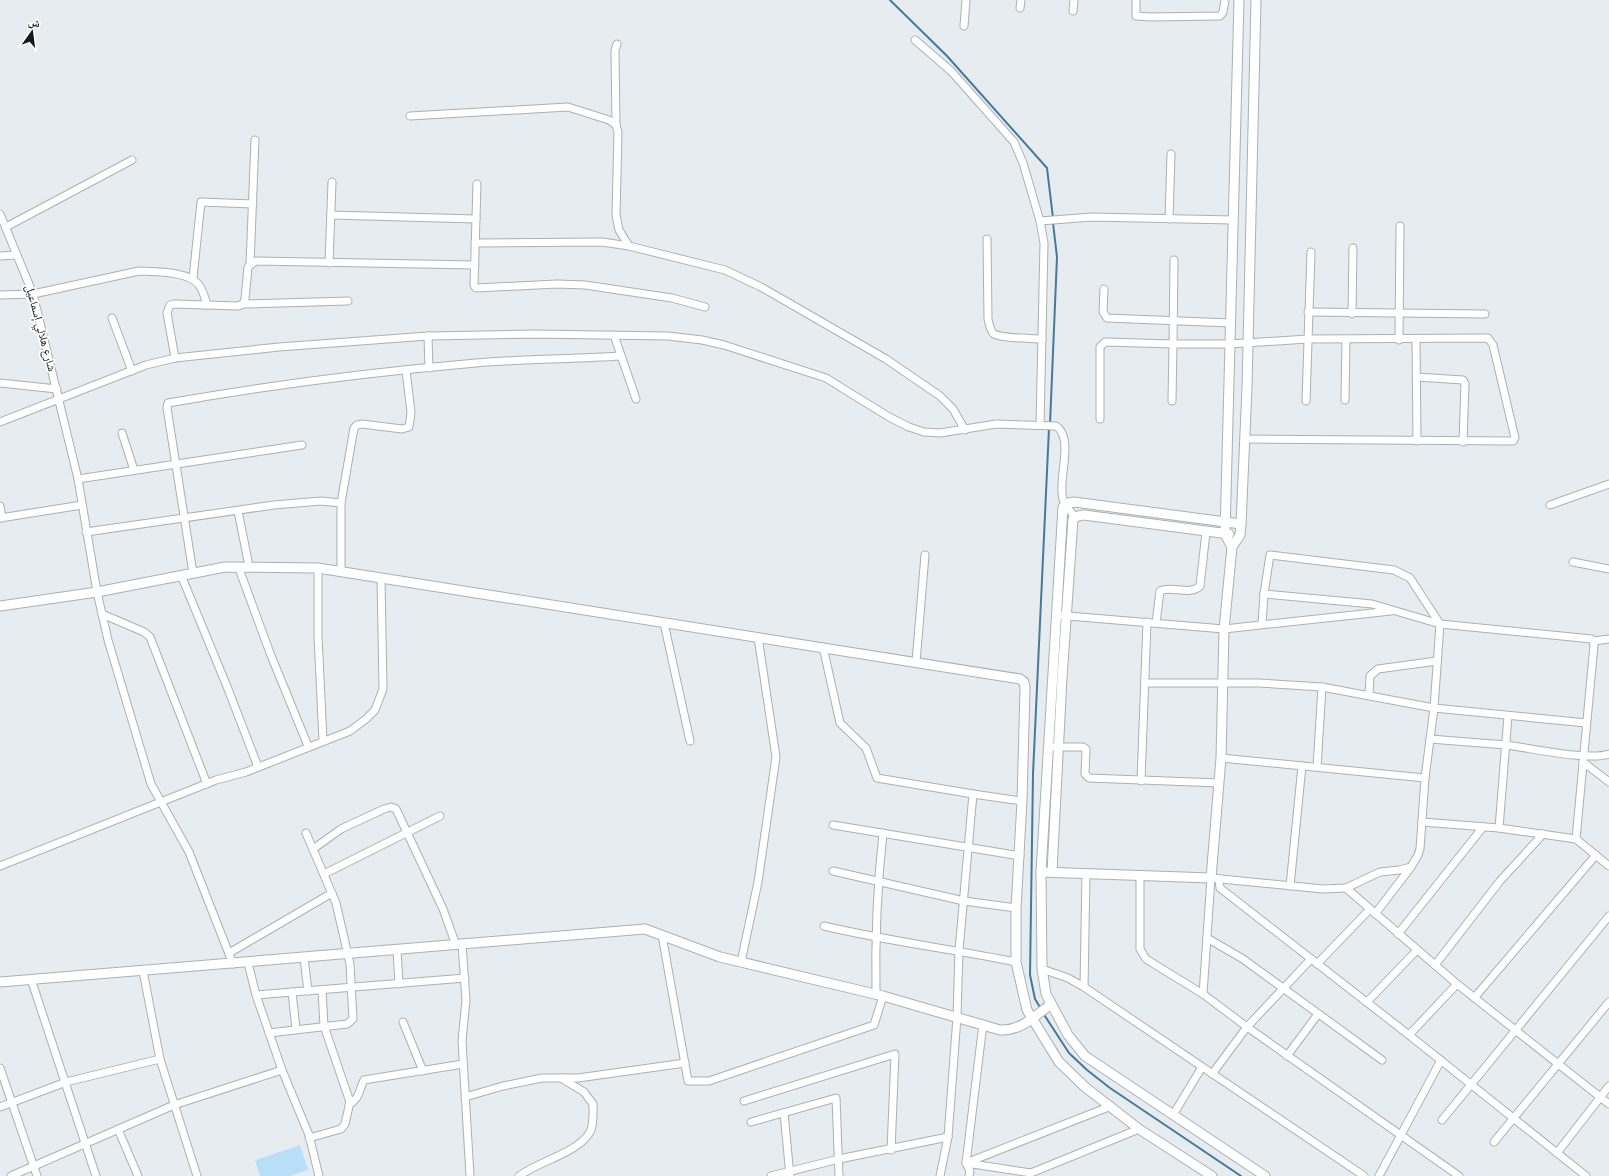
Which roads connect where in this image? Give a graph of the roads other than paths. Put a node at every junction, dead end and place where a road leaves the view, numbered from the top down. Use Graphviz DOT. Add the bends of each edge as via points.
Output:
graph roads {
  1 [pos="966,0"];
  2 [pos="1021,0"];
  3 [pos="1074,0"];
  4 [pos="1136,0"];
  5 [pos="1225,0"];
  6 [pos="1239,0"];
  7 [pos="1256,0"];
  8 [pos="1020,8"];
  9 [pos="1073,11"];
  10 [pos="964,26"];
  11 [pos="915,40"];
  12 [pos="617,44"];
  13 [pos="410,116"];
  14 [pos="616,125"];
  15 [pos="255,140"];
  16 [pos="1235,147"];
  17 [pos="1252,148"];
  18 [pos="1171,154"];
  19 [pos="132,160"];
  20 [pos="332,182"];
  21 [pos="478,184"];
  22 [pos="252,204"];
  23 [pos="0,214"];
  24 [pos="331,215"];
  25 [pos="476,219"];
  26 [pos="1169,219"];
  27 [pos="1233,220"];
  28 [pos="1040,221"];
  29 [pos="1400,226"];
  30 [pos="6,227"];
  31 [pos="987,239"];
  32 [pos="475,243"];
  33 [pos="628,246"];
  34 [pos="1353,248"];
  35 [pos="1311,252"];
  36 [pos="17,255"];
  37 [pos="0,256"];
  38 [pos="1174,260"];
  39 [pos="329,263"];
  40 [pos="250,264"];
  41 [pos="475,265"];
  42 [pos="193,278"];
  43 [pos="1104,289"];
  44 [pos="33,294"];
  45 [pos="0,295"];
  46 [pos="348,301"];
  47 [pos="243,304"];
  48 [pos="207,305"];
  49 [pos="705,307"];
  50 [pos="1308,312"];
  51 [pos="1352,314"];
  52 [pos="1485,314"];
  53 [pos="1399,315"];
  54 [pos="112,318"];
  55 [pos="1173,321"];
  56 [pos="1230,323"];
  57 [pos="614,335"];
  58 [pos="428,336"];
  59 [pos="1308,339"];
  60 [pos="1042,340"];
  61 [pos="1346,340"];
  62 [pos="1399,340"];
  63 [pos="1416,340"];
  64 [pos="1247,343"];
  65 [pos="1174,344"];
  66 [pos="1230,344"];
  67 [pos="621,356"];
  68 [pos="174,358"];
  69 [pos="429,368"];
  70 [pos="406,370"];
  71 [pos="132,371"];
  72 [pos="1416,378"];
  73 [pos="0,383"];
  74 [pos="57,389"];
  75 [pos="636,399"];
  76 [pos="60,400"];
  77 [pos="1345,400"];
  78 [pos="1172,401"];
  79 [pos="1306,401"];
  80 [pos="1100,419"];
  81 [pos="0,422"];
  82 [pos="1046,425"];
  83 [pos="965,430"];
  84 [pos="122,432"];
  85 [pos="1245,439"];
  86 [pos="1417,441"];
  87 [pos="1463,442"];
  88 [pos="302,445"];
  89 [pos="176,464"];
  90 [pos="134,470"];
  91 [pos="78,479"];
  92 [pos="1609,484"];
  93 [pos="341,503"];
  94 [pos="1065,504"];
  95 [pos="82,505"];
  96 [pos="1550,505"];
  97 [pos="0,506"];
  98 [pos="238,511"];
  99 [pos="1075,517"];
  100 [pos="1,518"];
  101 [pos="186,518"];
  102 [pos="1225,522"];
  103 [pos="1241,524"];
  104 [pos="86,532"];
  105 [pos="1206,532"];
  106 [pos="1225,534"];
  107 [pos="1240,535"];
  108 [pos="1232,546"];
  109 [pos="925,555"];
  110 [pos="1572,562"];
  111 [pos="238,566"];
  112 [pos="249,566"];
  113 [pos="318,568"];
  114 [pos="1609,569"];
  115 [pos="342,570"];
  116 [pos="194,573"];
  117 [pos="180,576"];
  118 [pos="381,579"];
  119 [pos="97,592"];
  120 [pos="1264,594"];
  121 [pos="0,606"];
  122 [pos="1397,610"];
  123 [pos="102,614"];
  124 [pos="1056,615"];
  125 [pos="1066,616"];
  126 [pos="1147,622"];
  127 [pos="1156,622"];
  128 [pos="664,623"];
  129 [pos="1262,624"];
  130 [pos="1440,624"];
  131 [pos="1224,629"];
  132 [pos="758,637"];
  133 [pos="1609,638"];
  134 [pos="1594,641"];
  135 [pos="823,647"];
  136 [pos="1437,661"];
  137 [pos="916,662"];
  138 [pos="1223,682"];
  139 [pos="1145,683"];
  140 [pos="1322,687"];
  141 [pos="1369,695"];
  142 [pos="1434,708"];
  143 [pos="1508,716"];
  144 [pos="1586,723"];
  145 [pos="1430,739"];
  146 [pos="323,741"];
  147 [pos="690,741"];
  148 [pos="1506,745"];
  149 [pos="308,746"];
  150 [pos="1048,747"];
  151 [pos="1058,747"];
  152 [pos="1609,754"];
  153 [pos="1221,758"];
  154 [pos="1583,759"];
  155 [pos="1302,766"];
  156 [pos="1317,767"];
  157 [pos="258,768"];
  158 [pos="1426,778"];
  159 [pos="1141,781"];
  160 [pos="1609,782"];
  161 [pos="1219,783"];
  162 [pos="207,784"];
  163 [pos="973,794"];
  164 [pos="1022,801"];
  165 [pos="160,802"];
  166 [pos="440,816"];
  167 [pos="1422,822"];
  168 [pos="833,825"];
  169 [pos="1482,827"];
  170 [pos="1499,828"];
  171 [pos="407,832"];
  172 [pos="306,833"];
  173 [pos="883,833"];
  174 [pos="1543,834"];
  175 [pos="1576,839"];
  176 [pos="967,848"];
  177 [pos="313,849"];
  178 [pos="1596,855"];
  179 [pos="1020,856"];
  180 [pos="0,866"];
  181 [pos="1609,866"];
  182 [pos="1411,867"];
  183 [pos="833,871"];
  184 [pos="1041,872"];
  185 [pos="1052,872"];
  186 [pos="324,874"];
  187 [pos="1086,874"];
  188 [pos="1140,876"];
  189 [pos="1215,878"];
  190 [pos="878,881"];
  191 [pos="1290,886"];
  192 [pos="1346,888"];
  193 [pos="332,893"];
  194 [pos="964,901"];
  195 [pos="1016,908"];
  196 [pos="1372,911"];
  197 [pos="1609,916"];
  198 [pos="824,926"];
  199 [pos="1398,934"];
  200 [pos="662,935"];
  201 [pos="875,938"];
  202 [pos="1207,938"];
  203 [pos="459,945"];
  204 [pos="397,950"];
  205 [pos="959,950"];
  206 [pos="1417,950"];
  207 [pos="229,953"];
  208 [pos="347,954"];
  209 [pos="304,958"];
  210 [pos="1314,961"];
  211 [pos="741,962"];
  212 [pos="1016,962"];
  213 [pos="248,963"];
  214 [pos="233,964"];
  215 [pos="1435,965"];
  216 [pos="1042,969"];
  217 [pos="143,971"];
  218 [pos="464,978"];
  219 [pos="32,979"];
  220 [pos="0,982"];
  221 [pos="399,984"];
  222 [pos="1457,984"];
  223 [pos="1084,987"];
  224 [pos="1282,987"];
  225 [pos="352,988"];
  226 [pos="322,990"];
  227 [pos="308,991"];
  228 [pos="292,992"];
  229 [pos="1203,994"];
  230 [pos="256,995"];
  231 [pos="880,996"];
  232 [pos="1475,997"];
  233 [pos="1368,1002"];
  234 [pos="1609,1002"];
  235 [pos="1051,1004"];
  236 [pos="1318,1014"];
  237 [pos="957,1017"];
  238 [pos="1032,1018"];
  239 [pos="404,1022"];
  240 [pos="983,1024"];
  241 [pos="324,1026"];
  242 [pos="1247,1027"];
  243 [pos="296,1029"];
  244 [pos="1516,1030"];
  245 [pos="269,1033"];
  246 [pos="1409,1034"];
  247 [pos="1287,1056"];
  248 [pos="160,1059"];
  249 [pos="1382,1060"];
  250 [pos="1441,1060"];
  251 [pos="685,1063"];
  252 [pos="463,1064"];
  253 [pos="1559,1064"];
  254 [pos="1202,1066"];
  255 [pos="0,1068"];
  256 [pos="282,1070"];
  257 [pos="423,1071"];
  258 [pos="1212,1074"];
  259 [pos="561,1078"];
  260 [pos="66,1082"];
  261 [pos="1471,1084"];
  262 [pos="1609,1086"];
  263 [pos="465,1097"];
  264 [pos="1600,1097"];
  265 [pos="744,1101"];
  266 [pos="12,1103"];
  267 [pos="1609,1104"];
  268 [pos="174,1105"];
  269 [pos="349,1105"];
  270 [pos="1111,1106"];
  271 [pos="0,1107"];
  272 [pos="784,1113"];
  273 [pos="1173,1115"];
  274 [pos="1513,1118"];
  275 [pos="1442,1120"];
  276 [pos="751,1122"];
  277 [pos="118,1129"];
  278 [pos="1139,1129"];
  279 [pos="1401,1135"];
  280 [pos="948,1137"];
  281 [pos="309,1138"];
  282 [pos="1494,1142"];
  283 [pos="85,1144"];
  284 [pos="891,1150"];
  285 [pos="1557,1153"];
  286 [pos="839,1159"];
  287 [pos="966,1163"];
  288 [pos="33,1166"];
  289 [pos="790,1174"];
  290 [pos="941,1174"];
  291 [pos="11,1176"];
  292 [pos="37,1176"];
  293 [pos="96,1176"];
  294 [pos="138,1176"];
  295 [pos="197,1176"];
  296 [pos="319,1176"];
  297 [pos="470,1176"];
  298 [pos="519,1176"];
  299 [pos="771,1176"];
  300 [pos="840,1176"];
  301 [pos="933,1176"];
  302 [pos="969,1176"];
  303 [pos="1212,1176"];
  304 [pos="1266,1176"];
  305 [pos="1364,1176"];
  306 [pos="1379,1176"];
  307 [pos="1460,1176"];
  308 [pos="1586,1176"];
  1 -- 10 [label="street"];
  2 -- 8 [label="street"];
  3 -- 9 [label="street"];
  4 -- 5 [label="street" via="1136,16 1151,17 1220,16"];
  6 -- 16 [label="street"];
  7 -- 17 [label="street"];
  11 -- 28 [label="street" via="951,71 1014,142"];
  12 -- 14 [label="street"];
  13 -- 14 [label="street" via="568,107 609,120"];
  14 -- 33 [label="street" via="616,215 619,230"];
  15 -- 22 [label="street"];
  16 -- 17 [label="street"];
  16 -- 27 [label="street"];
  17 -- 64 [label="street"];
  18 -- 26 [label="street"];
  19 -- 30 [label="street"];
  20 -- 24 [label="street"];
  21 -- 25 [label="street"];
  22 -- 40 [label="street"];
  22 -- 42 [label="street" via="200,202"];
  23 -- 30 [label="street, شارع هلالي إسماعيل"];
  24 -- 25 [label="street"];
  24 -- 39 [label="street"];
  25 -- 32 [label="street"];
  26 -- 27 [label="street"];
  26 -- 28 [label="street" via="1092,217"];
  27 -- 56 [label="street"];
  28 -- 60 [label="street" via="1044,243"];
  29 -- 53 [label="street"];
  30 -- 36 [label="street, شارع هلالي إسماعيل"];
  31 -- 60 [label="street" via="988,319 991,331 1005,336"];
  32 -- 33 [label="street" via="602,242"];
  32 -- 41 [label="street"];
  33 -- 83 [label="street" via="725,270 761,287 886,359 940,396 953,409"];
  34 -- 51 [label="street"];
  35 -- 50 [label="street"];
  36 -- 37 [label="street"];
  36 -- 44 [label="street, شارع هلالي إسماعيل"];
  38 -- 55 [label="street"];
  39 -- 40 [label="street" via="256,261"];
  39 -- 41 [label="street"];
  40 -- 47 [label="street"];
  41 -- 49 [label="street" via="474,284 479,289 557,284 585,285 672,298"];
  42 -- 44 [label="street" via="140,272"];
  42 -- 48 [label="street" via="200,285"];
  43 -- 55 [label="street" via="1103,312 1107,318"];
  44 -- 45 [label="street"];
  44 -- 74 [label="street, شارع هلالي إسماعيل"];
  46 -- 47 [label="street"];
  47 -- 48 [label="street"];
  48 -- 68 [label="street" via="174,304 168,308"];
  50 -- 51 [label="street"];
  50 -- 59 [label="street"];
  51 -- 53 [label="street"];
  52 -- 53 [label="street"];
  53 -- 62 [label="street"];
  54 -- 71 [label="street"];
  55 -- 56 [label="street"];
  55 -- 65 [label="street"];
  56 -- 66 [label="street"];
  57 -- 58 [label="street"];
  57 -- 67 [label="street"];
  57 -- 83 [label="street" via="668,336 724,345 826,378 909,427 924,432 940,433"];
  58 -- 68 [label="street"];
  58 -- 69 [label="street"];
  59 -- 61 [label="street"];
  59 -- 64 [label="street"];
  59 -- 79 [label="street"];
  60 -- 82 [label="street"];
  61 -- 62 [label="street"];
  61 -- 77 [label="street"];
  62 -- 63 [label="street"];
  63 -- 72 [label="street"];
  63 -- 87 [label="street" via="1491,340 1515,440"];
  64 -- 66 [label="street"];
  64 -- 85 [label="street"];
  65 -- 66 [label="street"];
  65 -- 78 [label="street"];
  65 -- 80 [label="street" via="1105,342 1100,347"];
  66 -- 102 [label="street"];
  67 -- 69 [label="street"];
  67 -- 75 [label="street"];
  68 -- 71 [label="street"];
  69 -- 70 [label="street"];
  70 -- 89 [label="street" via="254,388 168,403"];
  70 -- 93 [label="street" via="412,413 409,426 402,429 357,425 354,428"];
  71 -- 76 [label="street"];
  72 -- 86 [label="street"];
  72 -- 87 [label="street" via="1463,380"];
  73 -- 74 [label="street"];
  74 -- 76 [label="street, شارع هلالي إسماعيل"];
  76 -- 81 [label="street"];
  76 -- 91 [label="street, شارع هلالي إسماعيل"];
  82 -- 83 [label="street" via="996,424"];
  82 -- 94 [label="street" via="1060,430 1064,445 1062,495"];
  84 -- 90 [label="street"];
  85 -- 86 [label="street"];
  85 -- 103 [label="street"];
  86 -- 87 [label="street"];
  88 -- 89 [label="street"];
  89 -- 90 [label="street"];
  89 -- 101 [label="street"];
  90 -- 91 [label="street"];
  91 -- 95 [label="street, شارع هلالي إسماعيل"];
  92 -- 96 [label="street"];
  93 -- 98 [label="street" via="274,505"];
  93 -- 115 [label="street"];
  94 -- 99 [label="street"];
  94 -- 102 [label="street" via="1074,502"];
  94 -- 124 [label="street" via="1062,515"];
  95 -- 100 [label="street"];
  95 -- 104 [label="street, شارع هلالي إسماعيل"];
  97 -- 100 [label="street"];
  98 -- 101 [label="street"];
  98 -- 112 [label="street"];
  99 -- 105 [label="street" via="1084,515"];
  99 -- 125 [label="street" via="1072,523"];
  101 -- 104 [label="street"];
  101 -- 116 [label="street"];
  102 -- 103 [label="street"];
  102 -- 106 [label="street"];
  103 -- 107 [label="street"];
  104 -- 119 [label="street, شارع هلالي إسماعيل"];
  105 -- 106 [label="street"];
  105 -- 127 [label="street" via="1200,586 1195,590 1160,591"];
  106 -- 107 [label="street"];
  106 -- 108 [label="street"];
  107 -- 108 [label="street"];
  108 -- 131 [label="street"];
  109 -- 137 [label="street"];
  110 -- 114 [label="street"];
  111 -- 112 [label="street"];
  111 -- 116 [label="street"];
  111 -- 149 [label="street"];
  112 -- 113 [label="street"];
  113 -- 115 [label="street"];
  113 -- 146 [label="street"];
  115 -- 118 [label="street"];
  116 -- 117 [label="street"];
  117 -- 119 [label="street"];
  117 -- 157 [label="street"];
  118 -- 128 [label="street"];
  118 -- 146 [label="street" via="383,677 380,700 375,710 350,731"];
  119 -- 121 [label="street"];
  119 -- 123 [label="street, شارع هلالي إسماعيل"];
  120 -- 122 [label="street" via="1359,602"];
  120 -- 129 [label="street"];
  120 -- 130 [label="street" via="1270,555 1394,570 1410,578"];
  122 -- 129 [label="street"];
  122 -- 130 [label="street"];
  123 -- 162 [label="street" via="150,637"];
  123 -- 165 [label="street, شارع هلالي إسماعيل" via="152,784"];
  124 -- 125 [label="street"];
  124 -- 150 [label="street"];
  125 -- 126 [label="street"];
  125 -- 151 [label="street"];
  126 -- 127 [label="street"];
  126 -- 139 [label="street"];
  127 -- 131 [label="street"];
  128 -- 132 [label="street"];
  128 -- 147 [label="street"];
  129 -- 131 [label="street"];
  130 -- 134 [label="street" via="1588,638"];
  130 -- 136 [label="street"];
  131 -- 138 [label="street"];
  132 -- 135 [label="street"];
  132 -- 211 [label="street" via="776,757 758,882"];
  133 -- 134 [label="street"];
  134 -- 144 [label="street"];
  135 -- 137 [label="street"];
  135 -- 163 [label="street" via="840,723 866,748 877,778"];
  136 -- 141 [label="street" via="1378,669 1370,676"];
  136 -- 142 [label="street"];
  137 -- 164 [label="street" via="1011,677 1024,682"];
  138 -- 139 [label="street"];
  138 -- 140 [label="street"];
  138 -- 153 [label="street"];
  139 -- 159 [label="street"];
  140 -- 141 [label="street"];
  140 -- 156 [label="street"];
  141 -- 142 [label="street"];
  142 -- 143 [label="street"];
  142 -- 145 [label="street"];
  143 -- 144 [label="street"];
  143 -- 148 [label="street"];
  144 -- 154 [label="street"];
  145 -- 148 [label="street"];
  145 -- 158 [label="street"];
  146 -- 149 [label="street"];
  148 -- 154 [label="street"];
  148 -- 170 [label="street"];
  149 -- 157 [label="street"];
  150 -- 151 [label="street"];
  150 -- 184 [label="street"];
  151 -- 159 [label="street" via="1086,749 1085,774 1088,778"];
  151 -- 185 [label="street"];
  152 -- 154 [label="street"];
  153 -- 155 [label="street"];
  153 -- 161 [label="street"];
  154 -- 160 [label="street"];
  154 -- 175 [label="street"];
  155 -- 156 [label="street"];
  155 -- 191 [label="street"];
  156 -- 158 [label="street"];
  157 -- 162 [label="street"];
  158 -- 167 [label="street"];
  159 -- 161 [label="street"];
  161 -- 189 [label="street"];
  162 -- 165 [label="street"];
  163 -- 164 [label="street"];
  163 -- 176 [label="street"];
  164 -- 179 [label="street"];
  165 -- 180 [label="street"];
  165 -- 207 [label="street, شارع هلالي إسماعيل" via="188,852"];
  166 -- 171 [label="street"];
  167 -- 169 [label="street"];
  167 -- 182 [label="street" via="1418,855"];
  168 -- 173 [label="street"];
  169 -- 170 [label="street"];
  169 -- 199 [label="street"];
  170 -- 174 [label="street"];
  171 -- 177 [label="street" via="396,809 391,807 341,829"];
  171 -- 186 [label="street"];
  171 -- 203 [label="street"];
  172 -- 177 [label="street"];
  173 -- 176 [label="street"];
  173 -- 190 [label="street"];
  174 -- 175 [label="street"];
  174 -- 215 [label="street" via="1500,881"];
  175 -- 178 [label="street"];
  176 -- 179 [label="street"];
  176 -- 194 [label="street"];
  177 -- 186 [label="street"];
  178 -- 181 [label="street"];
  178 -- 232 [label="street"];
  179 -- 195 [label="street"];
  182 -- 192 [label="street" via="1380,872"];
  182 -- 196 [label="street"];
  183 -- 190 [label="street"];
  184 -- 185 [label="street"];
  184 -- 216 [label="street"];
  185 -- 187 [label="street"];
  186 -- 193 [label="street"];
  187 -- 188 [label="street"];
  187 -- 223 [label="street"];
  188 -- 189 [label="street"];
  188 -- 229 [label="street" via="1141,954"];
  189 -- 191 [label="street"];
  189 -- 202 [label="street"];
  189 -- 210 [label="street" via="1220,888"];
  190 -- 194 [label="street"];
  190 -- 201 [label="street"];
  191 -- 192 [label="street"];
  192 -- 196 [label="street"];
  193 -- 207 [label="street"];
  193 -- 208 [label="street"];
  194 -- 195 [label="street"];
  194 -- 205 [label="street"];
  195 -- 212 [label="street"];
  196 -- 199 [label="street"];
  196 -- 210 [label="street"];
  197 -- 244 [label="street"];
  198 -- 201 [label="street"];
  199 -- 206 [label="street"];
  200 -- 203 [label="street" via="645,929"];
  200 -- 211 [label="street" via="720,957"];
  200 -- 251 [label="street"];
  201 -- 205 [label="street"];
  201 -- 231 [label="street"];
  202 -- 224 [label="street" via="1243,959"];
  202 -- 229 [label="street"];
  203 -- 204 [label="street"];
  203 -- 218 [label="street"];
  204 -- 208 [label="street"];
  204 -- 221 [label="street"];
  205 -- 212 [label="street"];
  205 -- 237 [label="street"];
  206 -- 215 [label="street"];
  206 -- 233 [label="street"];
  207 -- 214 [label="street, شارع هلالي إسماعيل"];
  208 -- 209 [label="street"];
  208 -- 225 [label="street"];
  209 -- 213 [label="street"];
  209 -- 227 [label="street"];
  210 -- 224 [label="street"];
  210 -- 233 [label="street"];
  211 -- 231 [label="street"];
  212 -- 238 [label="street" via="1025,1002"];
  213 -- 214 [label="street"];
  213 -- 230 [label="street"];
  214 -- 217 [label="street"];
  215 -- 222 [label="street"];
  216 -- 223 [label="street"];
  216 -- 235 [label="street" via="1046,994"];
  217 -- 219 [label="street"];
  217 -- 248 [label="street"];
  218 -- 221 [label="street"];
  218 -- 252 [label="street" via="466,1000 462,1041"];
  219 -- 220 [label="street"];
  219 -- 260 [label="street"];
  221 -- 225 [label="street"];
  222 -- 232 [label="street"];
  222 -- 246 [label="street"];
  223 -- 254 [label="street"];
  224 -- 236 [label="street"];
  224 -- 242 [label="street"];
  225 -- 226 [label="street"];
  225 -- 241 [label="street" via="354,1014 351,1023"];
  226 -- 227 [label="street"];
  226 -- 241 [label="street"];
  227 -- 228 [label="street"];
  228 -- 230 [label="street"];
  228 -- 243 [label="street"];
  229 -- 242 [label="street"];
  230 -- 245 [label="street"];
  231 -- 237 [label="street"];
  231 -- 251 [label="street" via="874,1026 817,1046 709,1081 688,1081"];
  232 -- 244 [label="street"];
  233 -- 246 [label="street"];
  234 -- 253 [label="street"];
  235 -- 238 [label="street"];
  235 -- 273 [label="street" via="1068,1035 1085,1056"];
  236 -- 247 [label="street"];
  236 -- 249 [label="street"];
  237 -- 240 [label="street"];
  237 -- 280 [label="street"];
  238 -- 240 [label="street" via="1019,1027 1008,1030"];
  238 -- 270 [label="street" via="1059,1062 1085,1087"];
  239 -- 257 [label="street"];
  240 -- 287 [label="street"];
  241 -- 243 [label="street"];
  241 -- 269 [label="street" via="349,1096"];
  242 -- 247 [label="street"];
  242 -- 258 [label="street"];
  243 -- 245 [label="street"];
  244 -- 253 [label="street"];
  244 -- 261 [label="street"];
  245 -- 256 [label="street"];
  246 -- 250 [label="street"];
  247 -- 279 [label="street"];
  248 -- 260 [label="street"];
  248 -- 268 [label="street"];
  250 -- 261 [label="street"];
  250 -- 279 [label="street"];
  251 -- 259 [label="street" via="578,1078"];
  252 -- 257 [label="street"];
  252 -- 263 [label="street"];
  253 -- 264 [label="street"];
  253 -- 274 [label="street"];
  254 -- 258 [label="street"];
  254 -- 273 [label="street"];
  255 -- 266 [label="street"];
  256 -- 268 [label="street"];
  256 -- 281 [label="street"];
  257 -- 269 [label="street" via="364,1080 357,1099"];
  258 -- 305 [label="street"];
  259 -- 263 [label="street" via="542,1078"];
  259 -- 298 [label="street" via="584,1092 593,1104 591,1131 580,1145 529,1168"];
  260 -- 266 [label="street"];
  260 -- 283 [label="street"];
  261 -- 274 [label="street"];
  261 -- 275 [label="street"];
  262 -- 264 [label="street"];
  263 -- 297 [label="street"];
  264 -- 267 [label="street"];
  264 -- 285 [label="street"];
  265 -- 284 [label="street" via="895,1054"];
  266 -- 271 [label="street"];
  266 -- 288 [label="street"];
  268 -- 277 [label="street"];
  268 -- 295 [label="street"];
  269 -- 281 [label="street" via="345,1124 341,1129"];
  270 -- 278 [label="street"];
  270 -- 287 [label="street"];
  272 -- 276 [label="street"];
  272 -- 286 [label="street" via="836,1098"];
  272 -- 289 [label="street"];
  273 -- 304 [label="street"];
  274 -- 282 [label="street"];
  274 -- 285 [label="street"];
  277 -- 283 [label="street"];
  277 -- 294 [label="street"];
  278 -- 287 [label="street" via="1031,1173"];
  278 -- 303 [label="street"];
  279 -- 306 [label="street"];
  279 -- 307 [label="street"];
  280 -- 284 [label="street"];
  280 -- 290 [label="street"];
  281 -- 296 [label="street"];
  283 -- 288 [label="street"];
  283 -- 293 [label="street"];
  284 -- 286 [label="street"];
  285 -- 308 [label="street"];
  286 -- 289 [label="street"];
  286 -- 300 [label="street"];
  287 -- 302 [label="street" via="970,1171"];
  288 -- 291 [label="street"];
  288 -- 292 [label="street"];
  289 -- 299 [label="street"];
  290 -- 301 [label="street"];
}
